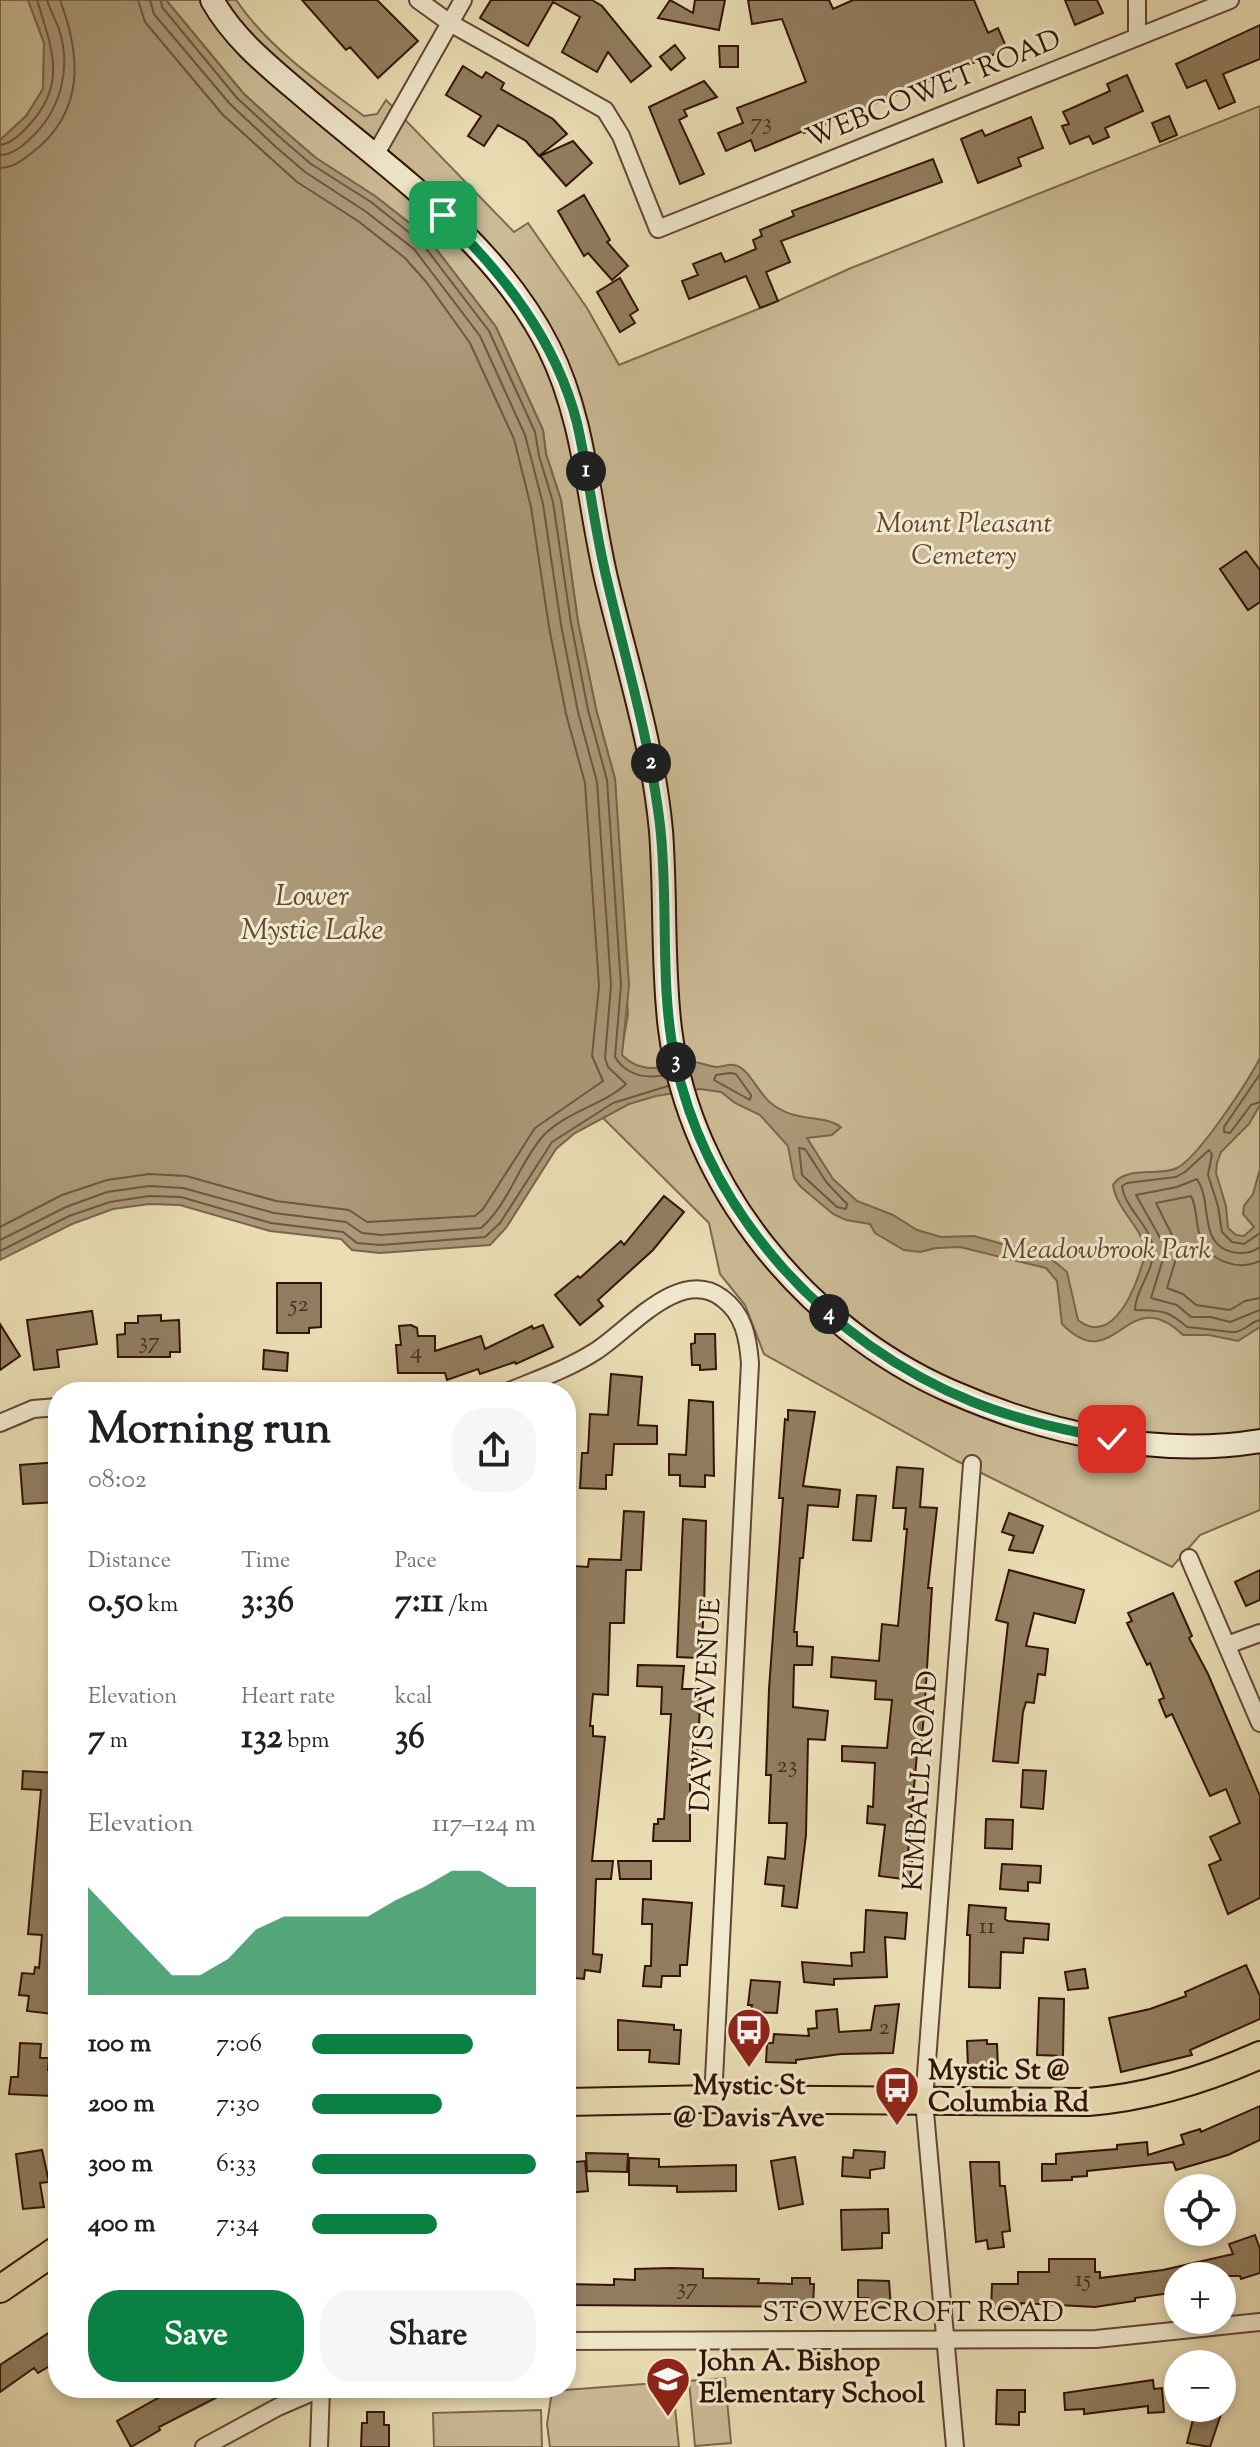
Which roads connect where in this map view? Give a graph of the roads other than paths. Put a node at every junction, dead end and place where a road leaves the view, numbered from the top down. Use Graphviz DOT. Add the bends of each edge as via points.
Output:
graph roads {
  1 [pos="212,0"];
  2 [pos="418,0"];
  3 [pos="463,0"];
  4 [pos="1137,0"];
  5 [pos="1230,0"];
  6 [pos="450,23"];
  7 [pos="1137,37"];
  8 [pos="374,157"];
  9 [pos="554,1382"];
  10 [pos="48,1408"];
  11 [pos="0,1423"];
  12 [pos="1260,1441"];
  13 [pos="972,1464"];
  14 [pos="1189,1558"];
  15 [pos="1260,1633"];
  16 [pos="1227,1645"];
  17 [pos="1260,1723"];
  18 [pos="1260,2055"];
  19 [pos="713,2099"];
  20 [pos="924,2101"];
  21 [pos="576,2102"];
  22 [pos="48,2256"];
  23 [pos="0,2289"];
  24 [pos="1260,2322"];
  25 [pos="576,2341"];
  26 [pos="947,2341"];
  27 [pos="298,2398"];
  28 [pos="321,2398"];
  29 [pos="205,2447"];
  30 [pos="319,2447"];
  31 [pos="955,2447"];
  1 -- 8 [label="main road" via="247,47"];
  2 -- 6 [label="street"];
  3 -- 6 [label="street"];
  4 -- 7 [label="street"];
  5 -- 7 [label="street, WEBCOWET ROAD"];
  6 -- 7 [label="street, WEBCOWET ROAD" via="605,110 621,136 658,229"];
  6 -- 8 [label="street"];
  8 -- 12 [label="main road" via="466,238 510,288 548,347 576,421 654,784 674,1056 687,1103 723,1183 770,1253 836,1320 900,1366 975,1402 1059,1429 1171,1447"];
  9 -- 19 [label="street, DAVIS AVENUE" via="654,1305 680,1292 708,1290 729,1303 745,1328 750,1363"];
  10 -- 11 [label="street"];
  13 -- 20 [label="street, KIMBALL ROAD"];
  14 -- 16 [label="street"];
  15 -- 16 [label="street"];
  16 -- 17 [label="street"];
  18 -- 20 [label="highway" via="1192,2083 1106,2100"];
  19 -- 20 [label="highway"];
  19 -- 21 [label="highway"];
  20 -- 26 [label="street, KIMBALL ROAD"];
  22 -- 23 [label="highway"];
  24 -- 26 [label="street, STOWECROFT ROAD" via="1126,2337"];
  25 -- 26 [label="street, STOWECROFT ROAD"];
  26 -- 31 [label="street, KIMBALL ROAD"];
  27 -- 29 [label="street"];
  28 -- 30 [label="street"];
}
